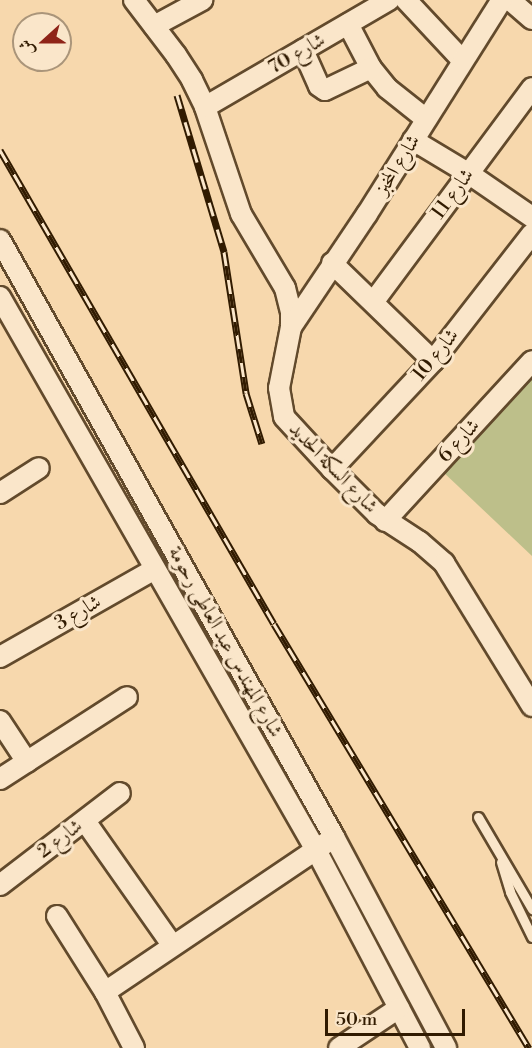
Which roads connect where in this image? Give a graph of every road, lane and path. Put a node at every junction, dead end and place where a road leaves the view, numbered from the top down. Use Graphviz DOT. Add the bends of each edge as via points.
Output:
graph roads {
  1 [pos="134,0"];
  2 [pos="202,0"];
  3 [pos="389,0"];
  4 [pos="406,0"];
  5 [pos="501,1"];
  6 [pos="532,19"];
  7 [pos="348,24"];
  8 [pos="154,26"];
  9 [pos="303,51"];
  10 [pos="463,61"];
  11 [pos="371,68"];
  12 [pos="532,88"];
  13 [pos="206,107"];
  14 [pos="426,119"];
  15 [pos="413,140"];
  16 [pos="468,172"];
  17 [pos="532,217"];
  18 [pos="532,234"];
  19 [pos="0,240"];
  20 [pos="332,263"];
  21 [pos="0,297"];
  22 [pos="374,301"];
  23 [pos="5,321"];
  24 [pos="291,327"];
  25 [pos="433,361"];
  26 [pos="532,361"];
  27 [pos="39,468"];
  28 [pos="332,470"];
  29 [pos="0,493"];
  30 [pos="385,521"];
  31 [pos="155,569"];
  32 [pos="0,657"];
  33 [pos="127,697"];
  34 [pos="532,706"];
  35 [pos="0,721"];
  36 [pos="27,762"];
  37 [pos="0,779"];
  38 [pos="120,793"];
  39 [pos="478,817"];
  40 [pos="85,821"];
  41 [pos="334,837"];
  42 [pos="497,849"];
  43 [pos="316,850"];
  44 [pos="0,885"];
  45 [pos="532,909"];
  46 [pos="57,916"];
  47 [pos="532,937"];
  48 [pos="172,945"];
  49 [pos="105,992"];
  50 [pos="399,1008"];
  51 [pos="134,1048"];
  52 [pos="339,1048"];
  53 [pos="420,1048"];
  54 [pos="446,1048"];
  1 -- 8 [label="street, شارع السكة الحديد"];
  2 -- 8 [label="street"];
  3 -- 7 [label="street, شارع 70"];
  4 -- 10 [label="street"];
  5 -- 6 [label="street"];
  5 -- 10 [label="street, شارع المخبز"];
  7 -- 9 [label="street, شارع 70"];
  7 -- 11 [label="street"];
  8 -- 13 [label="street, شارع السكة الحديد"];
  9 -- 11 [label="street" via="319,86 325,90"];
  9 -- 13 [label="street, شارع 70"];
  10 -- 14 [label="street, شارع المخبز"];
  11 -- 14 [label="street" via="387,88"];
  12 -- 16 [label="street, شارع 11"];
  13 -- 24 [label="street, شارع السكة الحديد" via="241,214 285,288"];
  14 -- 15 [label="street, شارع المخبز"];
  15 -- 16 [label="street"];
  15 -- 20 [label="street, شارع المخبز"];
  16 -- 17 [label="street"];
  16 -- 22 [label="street, شارع 11"];
  18 -- 25 [label="street, شارع 10"];
  19 -- 41 [label="street, شارع المهندس عبد العاطى رحومة"];
  20 -- 22 [label="street"];
  20 -- 24 [label="street, شارع المخبز"];
  21 -- 23 [label="street, شارع المهندس عبد العاطى رحومة"];
  22 -- 25 [label="street"];
  23 -- 31 [label="street, شارع المهندس عبد العاطى رحومة"];
  24 -- 28 [label="street, شارع السكة الحديد" via="279,388 281,408 290,426"];
  25 -- 28 [label="street, شارع 10"];
  26 -- 30 [label="street, شارع 6"];
  27 -- 29 [label="street"];
  28 -- 30 [label="street, شارع السكة الحديد"];
  30 -- 34 [label="street, شارع السكة الحديد" via="420,542 444,563"];
  31 -- 32 [label="street, شارع 3"];
  31 -- 43 [label="street, شارع المهندس عبد العاطى رحومة"];
  33 -- 36 [label="street"];
  35 -- 36 [label="street"];
  36 -- 37 [label="street"];
  38 -- 40 [label="street, شارع 2"];
  39 -- 42 [label="lane"];
  40 -- 44 [label="street, شارع 2"];
  40 -- 48 [label="street"];
  41 -- 43 [label="street"];
  41 -- 54 [label="street, شارع المهندس عبد العاطى رحومة"];
  42 -- 45 [label="lane"];
  42 -- 47 [label="lane" via="510,892"];
  43 -- 48 [label="street"];
  43 -- 50 [label="street, شارع المهندس عبد العاطى رحومة"];
  46 -- 49 [label="street"];
  48 -- 49 [label="street"];
  49 -- 51 [label="street"];
  50 -- 52 [label="street"];
  50 -- 53 [label="street, شارع المهندس عبد العاطى رحومة"];
}
